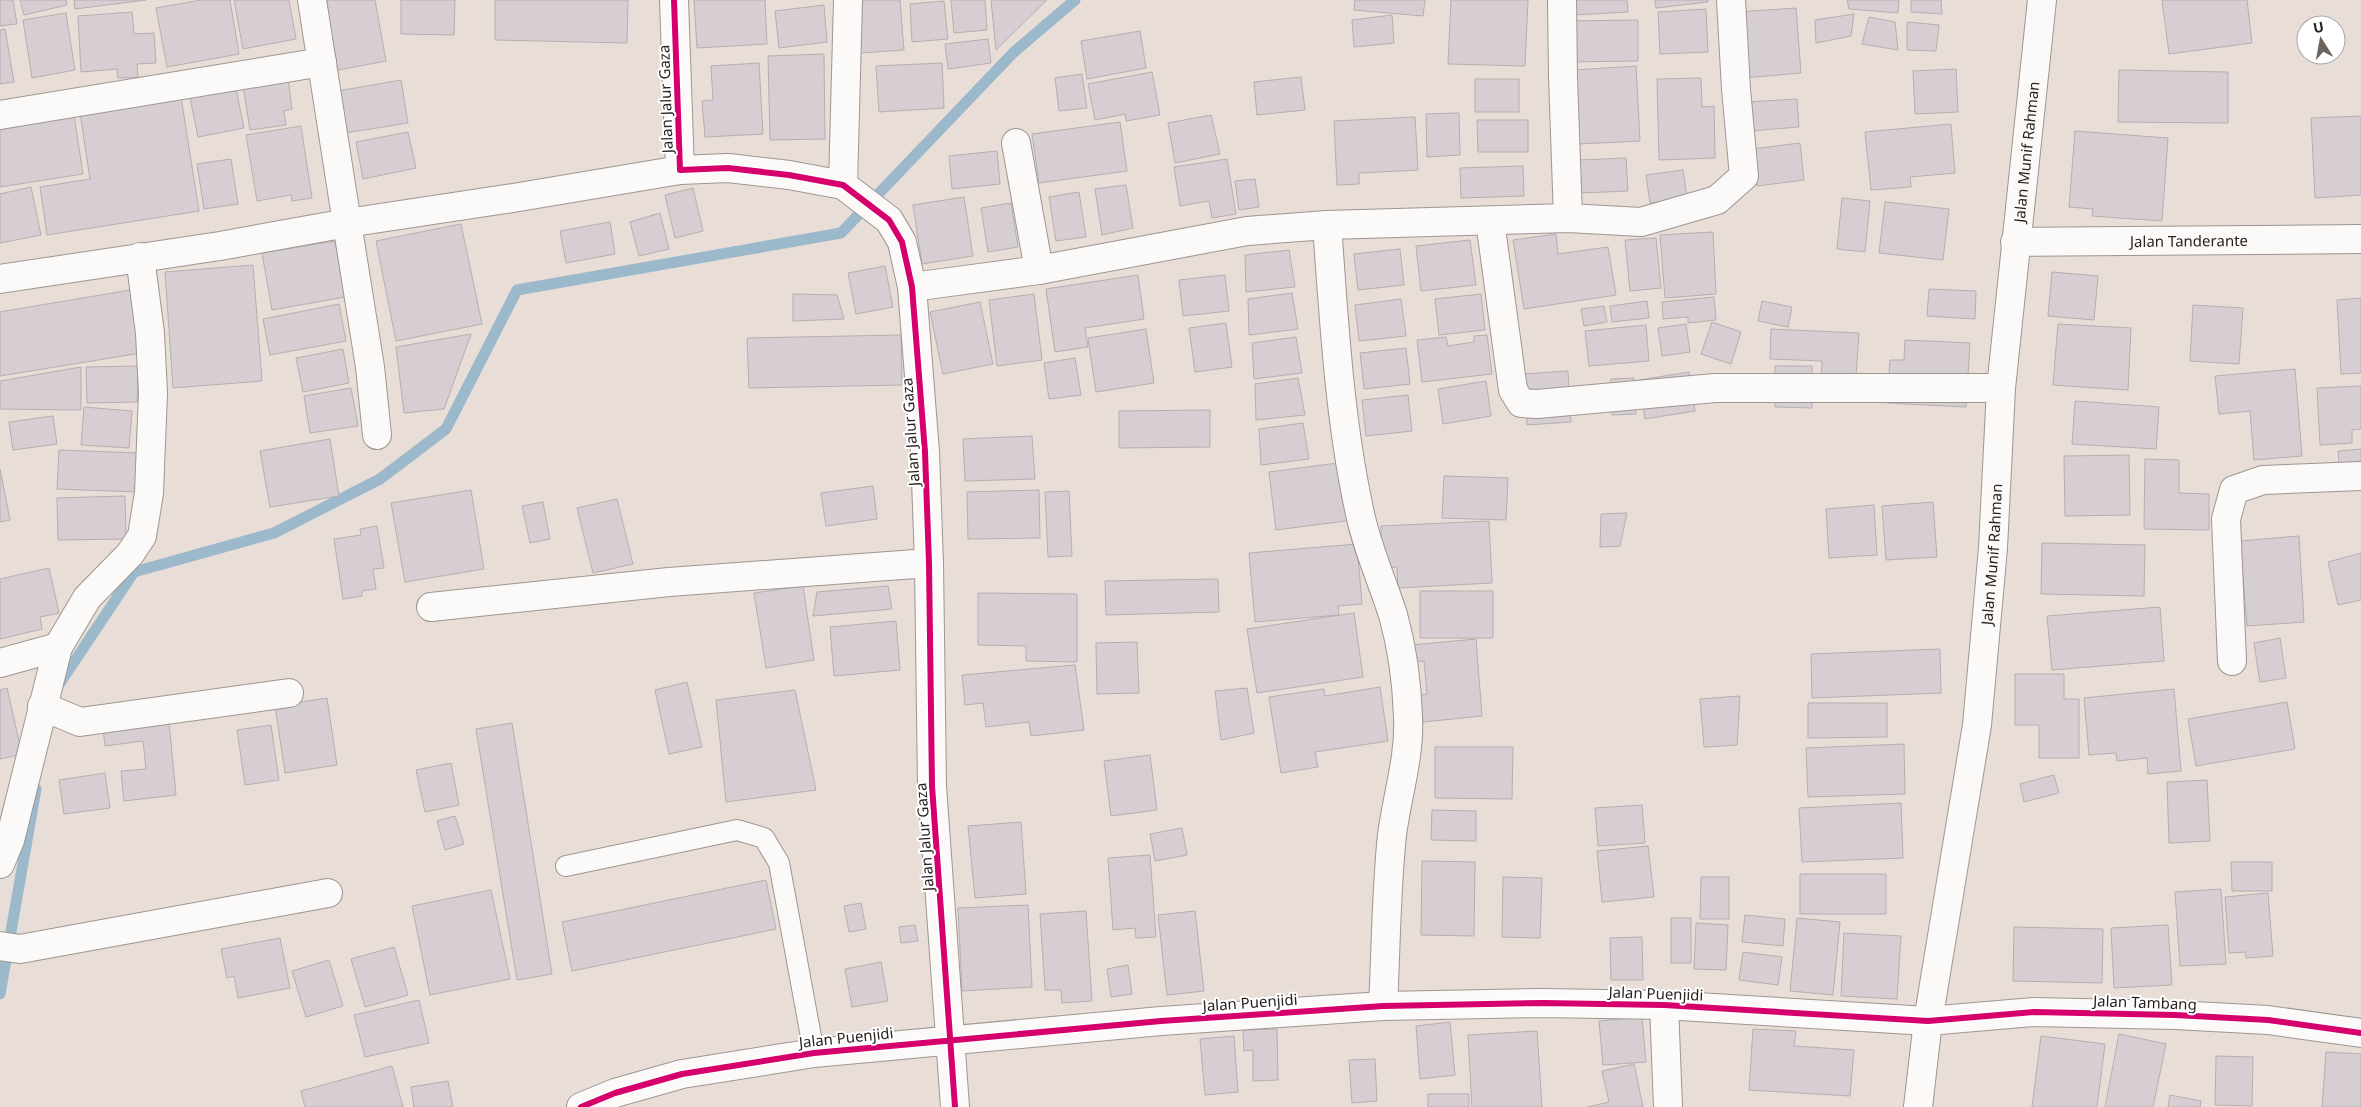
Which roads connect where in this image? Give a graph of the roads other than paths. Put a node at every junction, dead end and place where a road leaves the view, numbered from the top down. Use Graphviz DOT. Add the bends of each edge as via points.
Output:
graph roads {
  1 [pos="312,0"];
  2 [pos="674,0"];
  3 [pos="848,0"];
  4 [pos="1562,0"];
  5 [pos="1731,0"];
  6 [pos="2042,0"];
  7 [pos="322,62"];
  8 [pos="0,115"];
  9 [pos="1016,144"];
  10 [pos="680,170"];
  11 [pos="852,192"];
  12 [pos="1568,218"];
  13 [pos="1490,221"];
  14 [pos="346,223"];
  15 [pos="1327,225"];
  16 [pos="2361,239"];
  17 [pos="2015,242"];
  18 [pos="140,257"];
  19 [pos="1040,270"];
  20 [pos="0,279"];
  21 [pos="912,287"];
  22 [pos="2001,388"];
  23 [pos="377,435"];
  24 [pos="2361,476"];
  25 [pos="929,563"];
  26 [pos="431,607"];
  27 [pos="58,647"];
  28 [pos="2232,661"];
  29 [pos="0,663"];
  30 [pos="289,693"];
  31 [pos="58,713"];
  32 [pos="3,849"];
  33 [pos="566,866"];
  34 [pos="328,893"];
  35 [pos="10,948"];
  36 [pos="1664,1005"];
  37 [pos="1383,1006"];
  38 [pos="1928,1021"];
  39 [pos="2361,1033"];
  40 [pos="951,1039"];
  41 [pos="814,1052"];
  42 [pos="581,1107"];
  43 [pos="955,1107"];
  44 [pos="1668,1107"];
  45 [pos="1918,1107"];
  1 -- 7 [label="street"];
  2 -- 10 [label="street, Jalan Jalur Gaza"];
  3 -- 11 [label="street"];
  4 -- 12 [label="street"];
  5 -- 12 [label="street" via="1744,176 1717,200 1641,222"];
  6 -- 17 [label="street, Jalan Munif Rahman"];
  7 -- 8 [label="street"];
  7 -- 14 [label="street"];
  9 -- 19 [label="street"];
  10 -- 11 [label="street, Jalan Jalur Gaza" via="728,168 789,175"];
  10 -- 14 [label="street"];
  11 -- 21 [label="street, Jalan Jalur Gaza" via="889,220 902,242"];
  12 -- 13 [label="street"];
  13 -- 15 [label="street"];
  13 -- 22 [label="street" via="1513,390 1521,402 1537,404 1715,388"];
  14 -- 18 [label="street"];
  14 -- 23 [label="street" via="370,367"];
  15 -- 19 [label="street" via="1247,231"];
  15 -- 37 [label="street" via="1344,420 1359,510 1394,623 1409,719 1389,865"];
  16 -- 17 [label="street, Jalan Tanderante"];
  17 -- 22 [label="street, Jalan Munif Rahman"];
  18 -- 20 [label="street"];
  18 -- 27 [label="street" via="150,333 153,393 149,493 142,536 130,554 87,598"];
  19 -- 21 [label="street"];
  21 -- 25 [label="street, Jalan Jalur Gaza" via="925,452"];
  22 -- 38 [label="street, Jalan Munif Rahman" via="1993,548 1977,725"];
  24 -- 28 [label="street" via="2263,480 2234,490 2226,519"];
  25 -- 26 [label="street" via="668,582"];
  25 -- 40 [label="street, Jalan Jalur Gaza" via="932,786"];
  27 -- 29 [label="street"];
  27 -- 31 [label="street"];
  30 -- 31 [label="street" via="113,719"];
  31 -- 32 [label="street"];
  33 -- 41 [label="lane" via="737,830 764,838 779,863"];
  34 -- 35 [label="street"];
  36 -- 37 [label="street, Jalan Puenjidi" via="1543,1002"];
  36 -- 38 [label="street, Jalan Puenjidi"];
  36 -- 44 [label="street"];
  37 -- 40 [label="street, Jalan Puenjidi"];
  38 -- 39 [label="street, Jalan Tambang" via="2034,1012 2175,1015 2268,1020"];
  38 -- 45 [label="street, Jalan Munif Rahman"];
  40 -- 41 [label="street, Jalan Puenjidi"];
  40 -- 43 [label="street, Jalan Jalur Gaza"];
  41 -- 42 [label="street, Jalan Puenjidi" via="682,1074 615,1093"];
}
